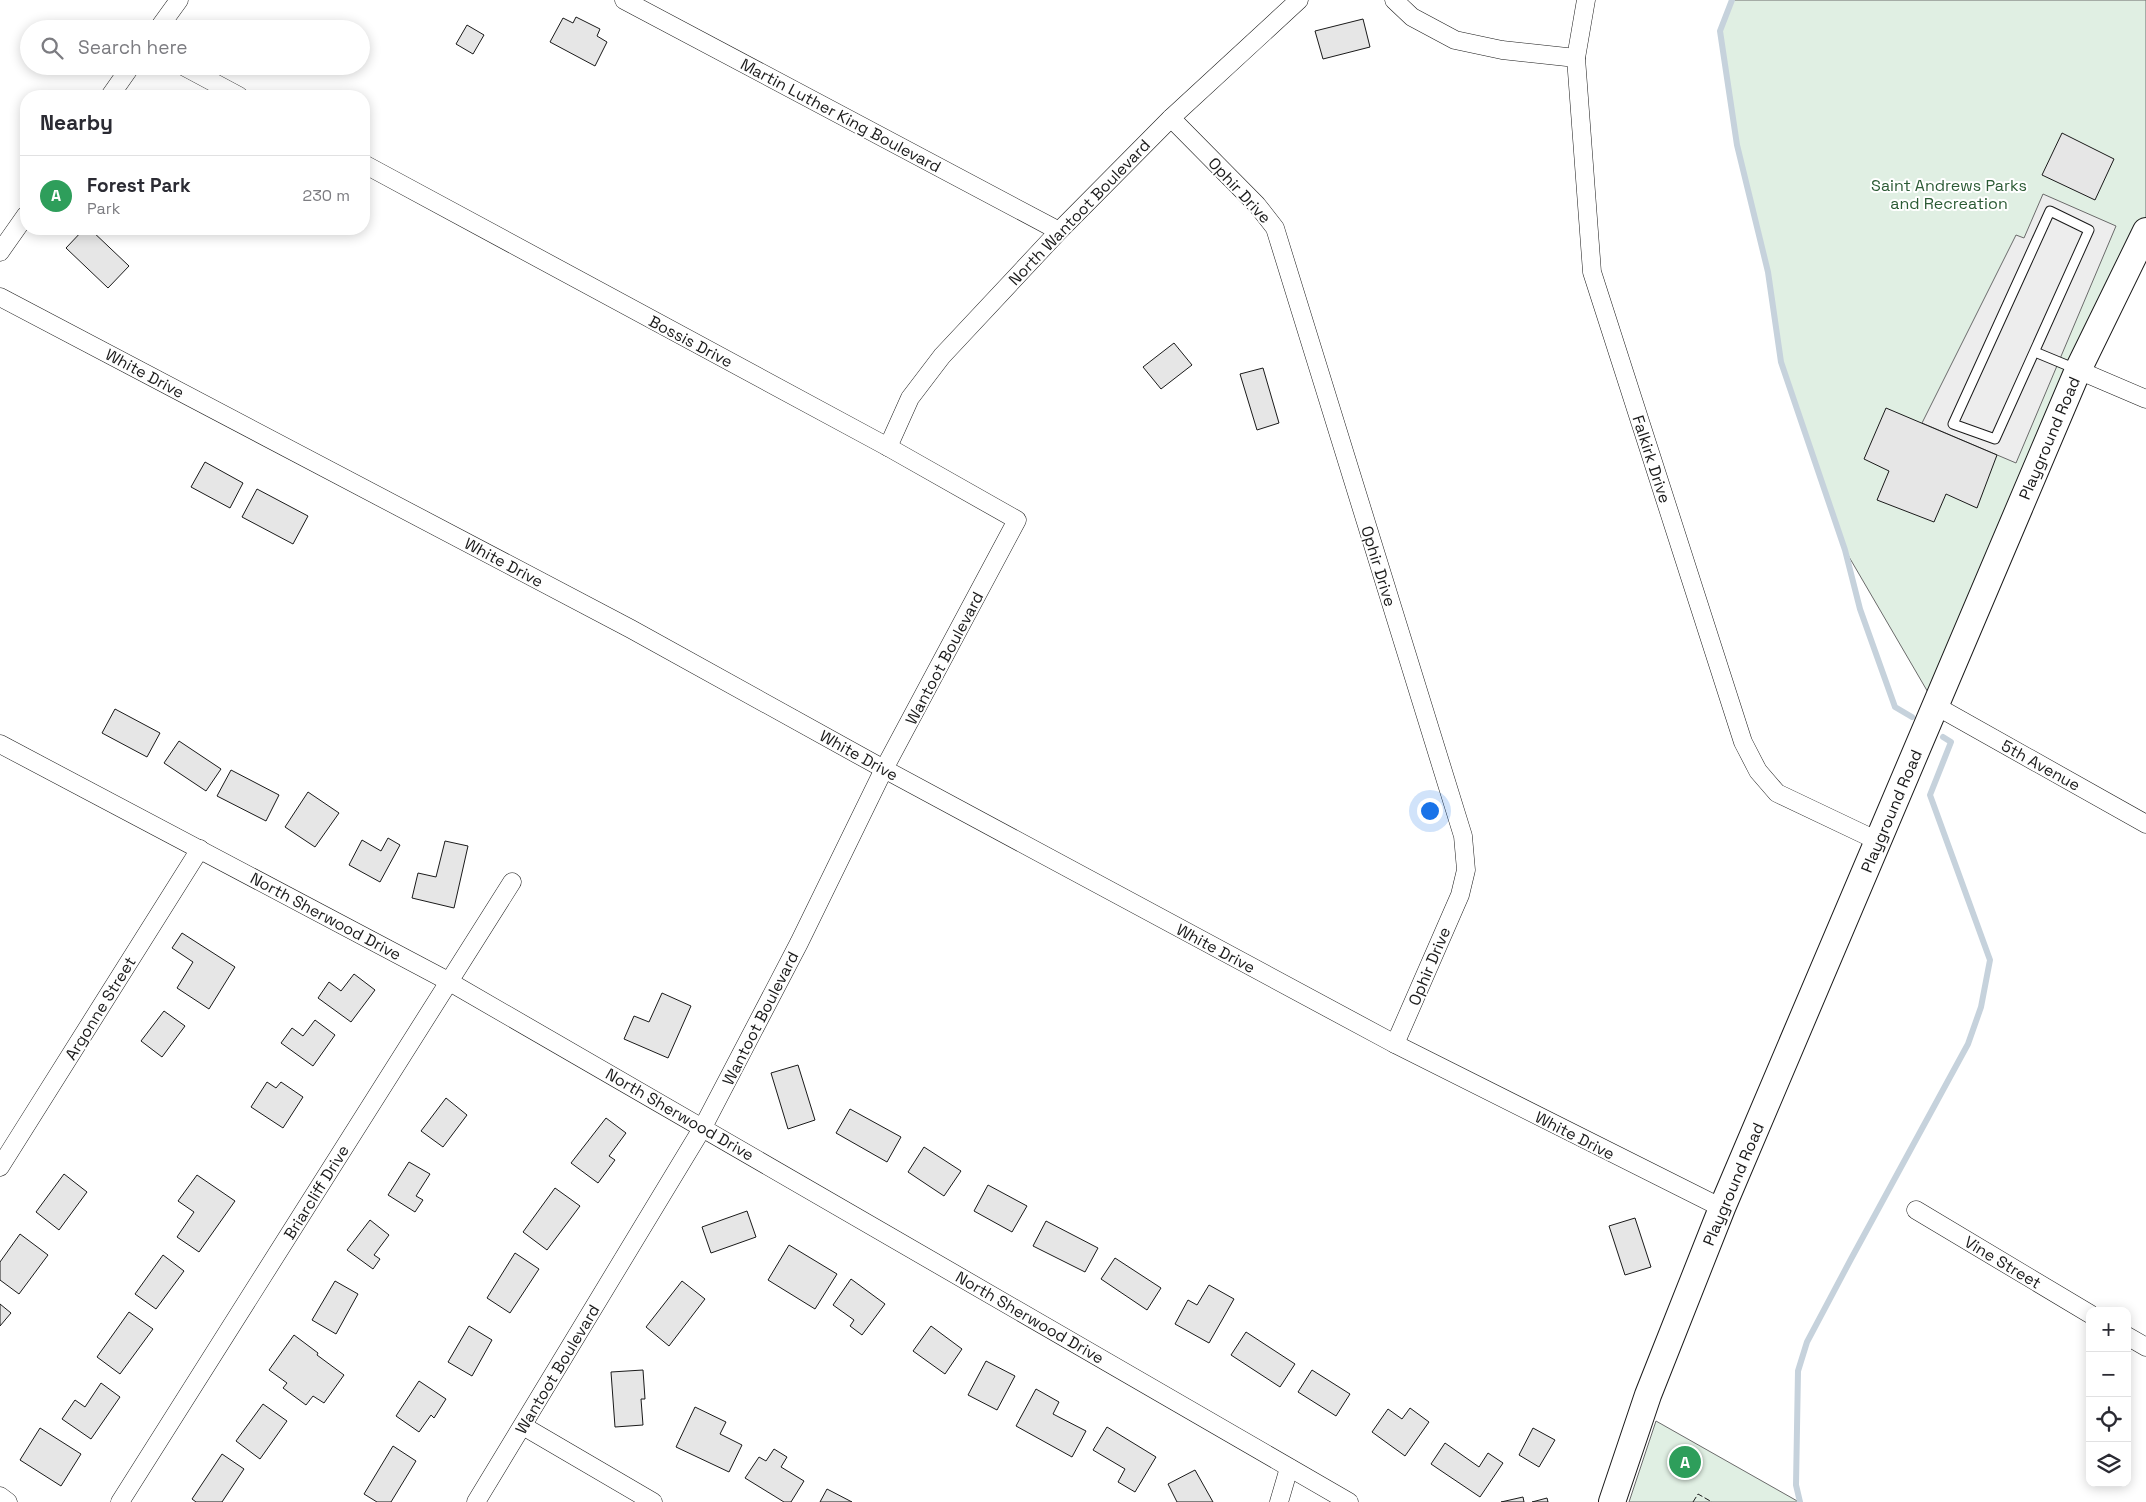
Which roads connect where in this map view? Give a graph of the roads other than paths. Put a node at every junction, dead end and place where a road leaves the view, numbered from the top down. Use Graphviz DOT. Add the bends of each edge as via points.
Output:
graph roads {
  1 [pos="179,0"];
  2 [pos="624,0"];
  3 [pos="1299,0"];
  4 [pos="1394,0"];
  5 [pos="1586,0"];
  6 [pos="165,20"];
  7 [pos="1576,58"];
  8 [pos="125,75"];
  9 [pos="200,75"];
  10 [pos="114,90"];
  11 [pos="228,90"];
  12 [pos="1171,118"];
  13 [pos="370,167"];
  14 [pos="20,224"];
  15 [pos="1059,231"];
  16 [pos="2146,231"];
  17 [pos="0,252"];
  18 [pos="0,297"];
  19 [pos="2035,352"];
  20 [pos="2078,370"];
  21 [pos="2146,399"];
  22 [pos="888,447"];
  23 [pos="1017,520"];
  24 [pos="1936,706"];
  25 [pos="0,744"];
  26 [pos="884,770"];
  27 [pos="2146,824"];
  28 [pos="1878,841"];
  29 [pos="200,849"];
  30 [pos="512,882"];
  31 [pos="448,981"];
  32 [pos="1395,1044"];
  33 [pos="703,1127"];
  34 [pos="0,1168"];
  35 [pos="1722,1208"];
  36 [pos="1916,1210"];
  37 [pos="2086,1312"];
  38 [pos="2131,1338"];
  39 [pos="2146,1347"];
  40 [pos="523,1426"];
  41 [pos="1289,1468"];
  42 [pos="0,1496"];
  43 [pos="8,1502"];
  44 [pos="120,1502"];
  45 [pos="476,1502"];
  46 [pos="654,1502"];
  47 [pos="1279,1502"];
  48 [pos="1349,1502"];
  49 [pos="1612,1502"];
  1 -- 6 [label="street"];
  2 -- 15 [label="street, Martin Luther King Boulevard"];
  3 -- 12 [label="street, North Wantoot Boulevard"];
  4 -- 7 [label="street" via="1412,17 1456,40 1502,50"];
  5 -- 7 [label="street, Falkirk Drive"];
  7 -- 28 [label="street, Falkirk Drive" via="1592,272 1742,742 1758,771 1777,793"];
  8 -- 10 [label="street"];
  9 -- 11 [label="street"];
  12 -- 15 [label="street, North Wantoot Boulevard"];
  12 -- 32 [label="street, Ophir Drive" via="1257,205 1275,228 1463,836 1466,870 1460,895"];
  13 -- 22 [label="street, Bossis Drive"];
  14 -- 17 [label="street"];
  15 -- 22 [label="street, North Wantoot Boulevard" via="942,356 910,398"];
  16 -- 20 [label="main road, Playground Road"];
  18 -- 26 [label="street, White Drive" via="631,629"];
  19 -- 19 [label="lane" via="2089,230 2050,211 1953,424 1995,439"];
  19 -- 20 [label="lane"];
  20 -- 21 [label="street"];
  20 -- 24 [label="main road, Playground Road"];
  22 -- 23 [label="street, Bossis Drive"];
  23 -- 26 [label="street, Wantoot Boulevard"];
  24 -- 27 [label="street, 5th Avenue"];
  24 -- 28 [label="main road, Playground Road"];
  25 -- 29 [label="street, North Sherwood Drive"];
  26 -- 32 [label="street, White Drive"];
  26 -- 33 [label="street, Wantoot Boulevard"];
  28 -- 35 [label="main road, Playground Road"];
  29 -- 31 [label="street, North Sherwood Drive"];
  29 -- 34 [label="street, Argonne Street"];
  30 -- 31 [label="street, Briarcliff Drive"];
  31 -- 33 [label="street, North Sherwood Drive"];
  31 -- 44 [label="street, Briarcliff Drive"];
  32 -- 35 [label="street, White Drive"];
  33 -- 40 [label="street, Wantoot Boulevard"];
  33 -- 41 [label="street, North Sherwood Drive"];
  35 -- 49 [label="main road, Playground Road" via="1648,1395"];
  36 -- 37 [label="street, Vine Street"];
  38 -- 39 [label="street"];
  40 -- 45 [label="street, Wantoot Boulevard"];
  40 -- 46 [label="street"];
  41 -- 47 [label="street"];
  41 -- 48 [label="street, North Sherwood Drive"];
  42 -- 43 [label="street"];
}
